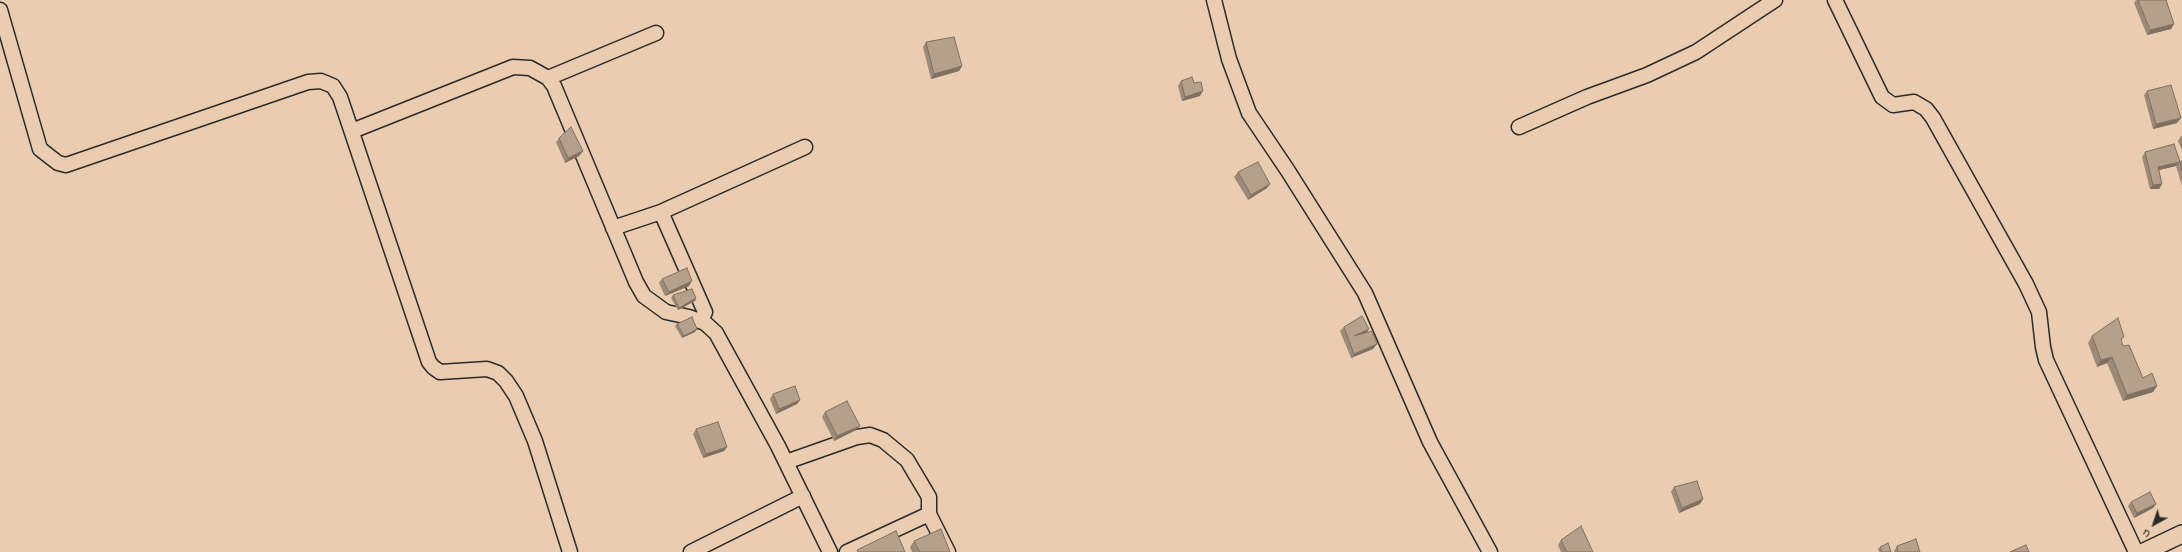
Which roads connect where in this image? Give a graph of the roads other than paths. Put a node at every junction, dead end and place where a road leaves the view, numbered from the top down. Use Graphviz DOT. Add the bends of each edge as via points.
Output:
graph roads {
  1 [pos="1214,0"];
  2 [pos="1775,0"];
  3 [pos="1835,0"];
  4 [pos="0,10"];
  5 [pos="656,33"];
  6 [pos="548,78"];
  7 [pos="1519,127"];
  8 [pos="352,132"];
  9 [pos="804,147"];
  10 [pos="661,212"];
  11 [pos="613,228"];
  12 [pos="701,321"];
  13 [pos="786,462"];
  14 [pos="803,496"];
  15 [pos="929,514"];
  16 [pos="2182,534"];
  17 [pos="570,552"];
  18 [pos="691,552"];
  19 [pos="830,552"];
  20 [pos="847,552"];
  21 [pos="948,552"];
  22 [pos="1490,552"];
  23 [pos="2136,552"];
  24 [pos="2144,552"];
  1 -- 22 [label="street" via="1229,60 1249,113 1365,293 1430,442"];
  2 -- 7 [label="street" via="1690,55"];
  3 -- 23 [label="street" via="1882,97 1893,105 1914,102 1926,109 1933,118 2026,284 2039,312 2046,360"];
  4 -- 8 [label="street" via="40,149 58,163 66,165 308,82 321,81 333,86 340,97"];
  5 -- 6 [label="street"];
  6 -- 8 [label="street" via="530,68 513,66"];
  6 -- 11 [label="street" via="554,86"];
  8 -- 17 [label="street" via="430,362 440,372 487,369 498,373 506,381 516,396 535,441"];
  9 -- 10 [label="street"];
  10 -- 11 [label="street"];
  10 -- 12 [label="street" via="705,312"];
  11 -- 12 [label="street" via="644,296 666,312"];
  12 -- 13 [label="street" via="719,339"];
  13 -- 14 [label="street"];
  13 -- 15 [label="street" via="857,437 870,435 883,440 907,460 929,497"];
  14 -- 18 [label="street"];
  14 -- 19 [label="street"];
  15 -- 20 [label="street"];
  15 -- 21 [label="street"];
  16 -- 24 [label="street"];
}
